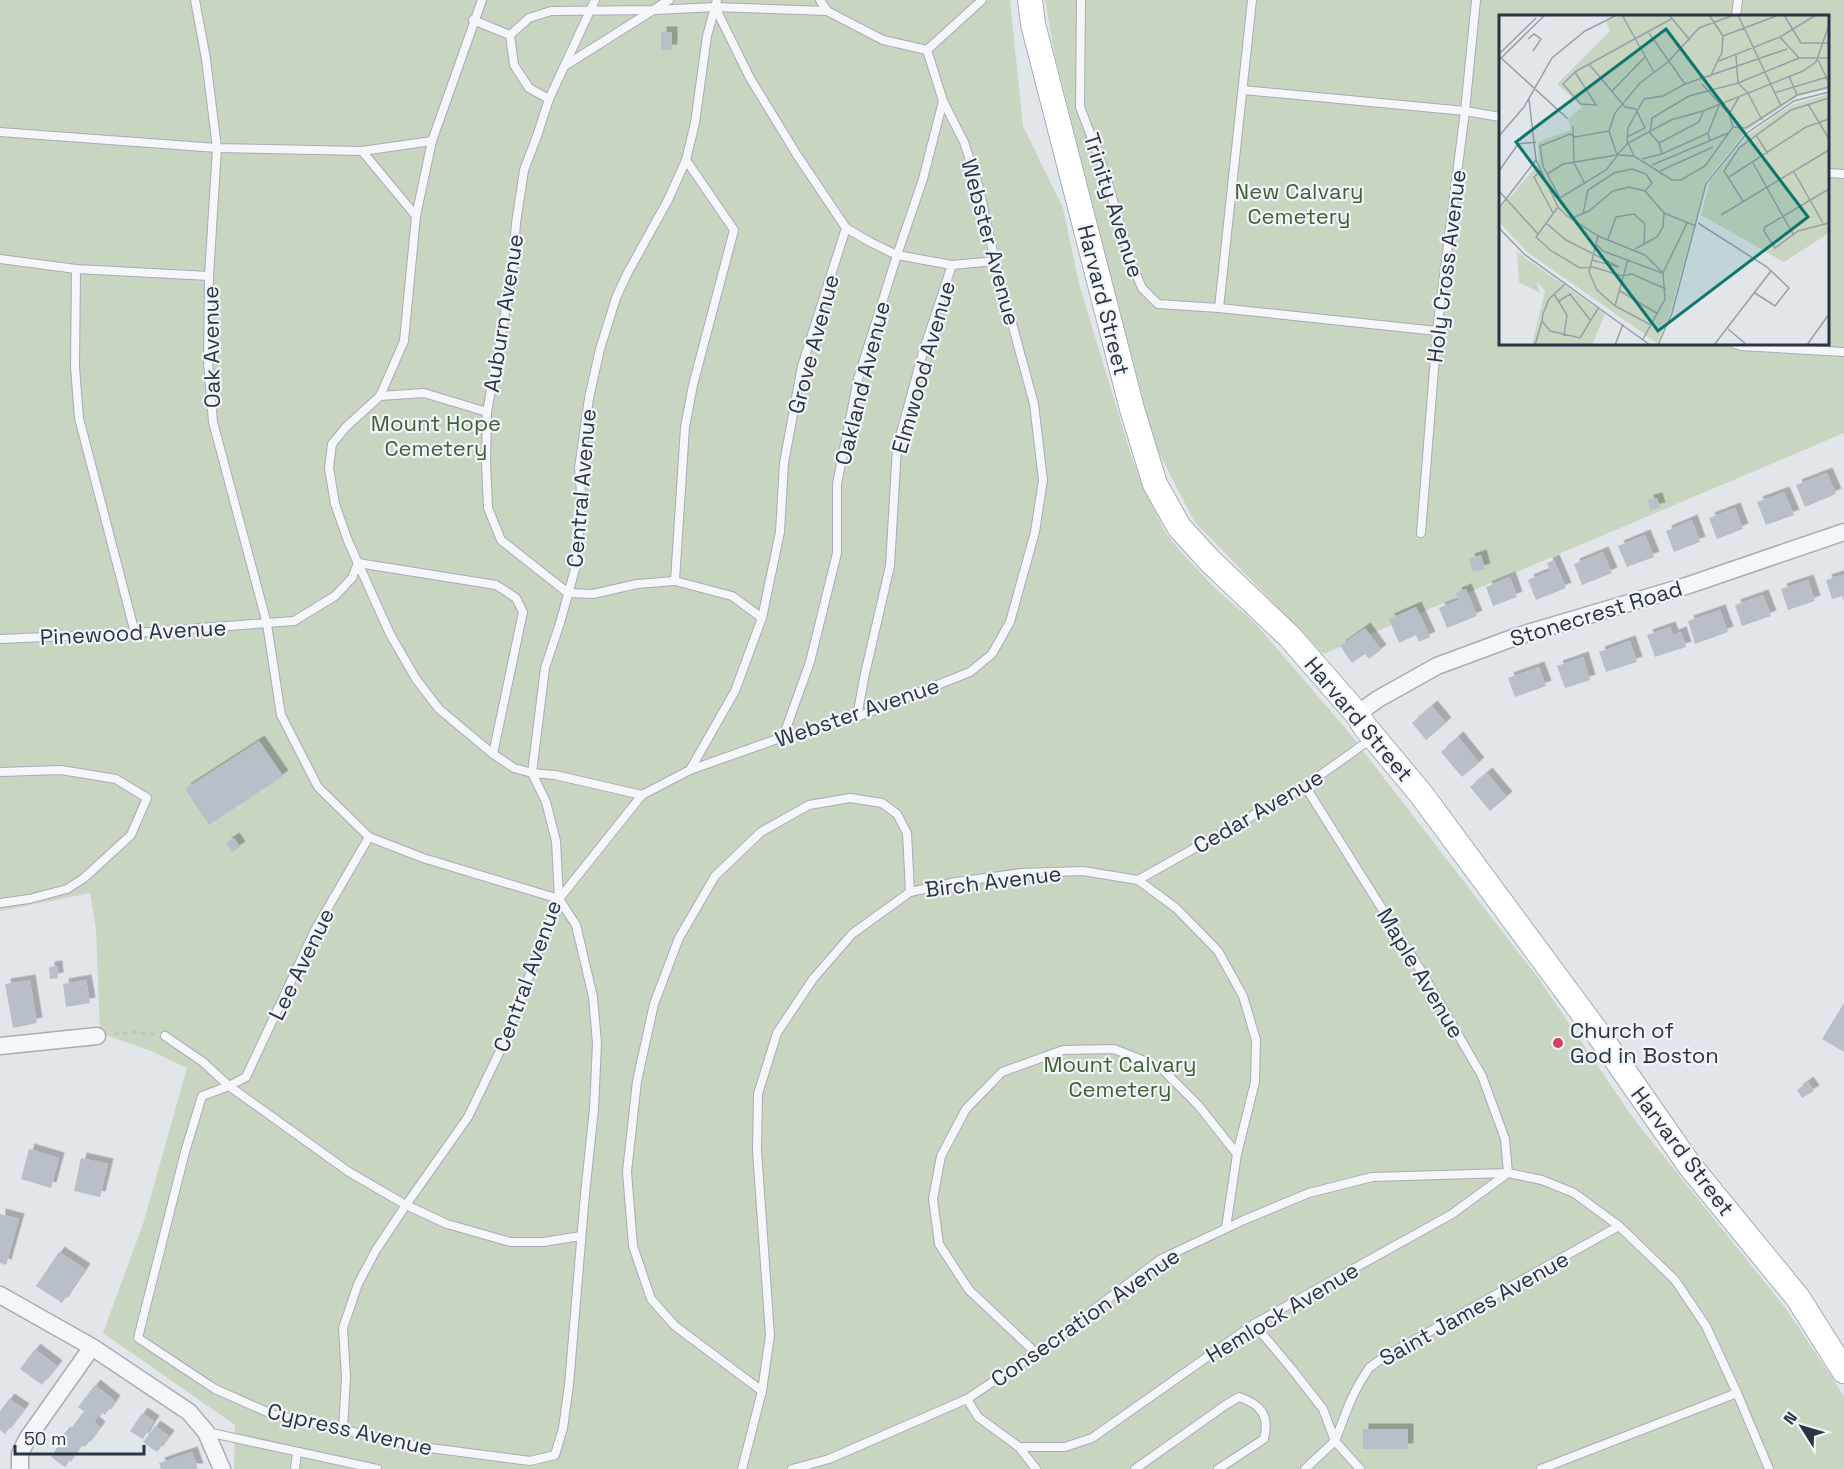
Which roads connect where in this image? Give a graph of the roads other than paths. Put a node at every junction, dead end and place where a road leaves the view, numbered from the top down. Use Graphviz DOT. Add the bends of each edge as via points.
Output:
graph roads {
  1 [pos="195,0"];
  2 [pos="482,0"];
  3 [pos="595,0"];
  4 [pos="669,0"];
  5 [pos="820,0"];
  6 [pos="982,0"];
  7 [pos="1030,0"];
  8 [pos="1081,0"];
  9 [pos="1252,0"];
  10 [pos="1476,0"];
  11 [pos="1738,0"];
  12 [pos="716,4"];
  13 [pos="655,10"];
  14 [pos="590,11"];
  15 [pos="826,11"];
  16 [pos="1736,15"];
  17 [pos="473,20"];
  18 [pos="510,35"];
  19 [pos="927,50"];
  20 [pos="564,66"];
  21 [pos="1243,90"];
  22 [pos="549,99"];
  23 [pos="943,101"];
  24 [pos="1464,111"];
  25 [pos="1499,117"];
  26 [pos="0,132"];
  27 [pos="432,141"];
  28 [pos="217,148"];
  29 [pos="362,151"];
  30 [pos="686,160"];
  31 [pos="1829,173"];
  32 [pos="1844,174"];
  33 [pos="416,216"];
  34 [pos="846,228"];
  35 [pos="897,255"];
  36 [pos="0,260"];
  37 [pos="995,261"];
  38 [pos="952,265"];
  39 [pos="76,269"];
  40 [pos="209,276"];
  41 [pos="1219,308"];
  42 [pos="1437,331"];
  43 [pos="1738,345"];
  44 [pos="1844,352"];
  45 [pos="380,396"];
  46 [pos="487,412"];
  47 [pos="1844,532"];
  48 [pos="1421,533"];
  49 [pos="358,563"];
  50 [pos="675,581"];
  51 [pos="568,593"];
  52 [pos="762,618"];
  53 [pos="267,624"];
  54 [pos="135,633"];
  55 [pos="0,639"];
  56 [pos="1357,714"];
  57 [pos="857,717"];
  58 [pos="783,737"];
  59 [pos="1374,737"];
  60 [pos="493,754"];
  61 [pos="690,770"];
  62 [pos="0,772"];
  63 [pos="532,774"];
  64 [pos="1305,786"];
  65 [pos="642,795"];
  66 [pos="369,837"];
  67 [pos="1138,880"];
  68 [pos="910,892"];
  69 [pos="559,899"];
  70 [pos="0,903"];
  71 [pos="97,1036"];
  72 [pos="165,1036"];
  73 [pos="0,1046"];
  74 [pos="230,1086"];
  75 [pos="1237,1154"];
  76 [pos="1508,1173"];
  77 [pos="406,1205"];
  78 [pos="1619,1226"];
  79 [pos="1226,1228"];
  80 [pos="581,1236"];
  81 [pos="0,1295"];
  82 [pos="1254,1324"];
  83 [pos="92,1347"];
  84 [pos="1036,1353"];
  85 [pos="1844,1371"];
  86 [pos="762,1391"];
  87 [pos="1737,1393"];
  88 [pos="967,1399"];
  89 [pos="343,1430"];
  90 [pos="206,1432"];
  91 [pos="1335,1441"];
  92 [pos="1019,1446"];
  93 [pos="297,1453"];
  94 [pos="20,1469"];
  95 [pos="222,1469"];
  96 [pos="295,1469"];
  97 [pos="377,1469"];
  98 [pos="742,1469"];
  99 [pos="792,1469"];
  100 [pos="1036,1469"];
  101 [pos="1136,1469"];
  102 [pos="1218,1469"];
  103 [pos="1305,1469"];
  104 [pos="1360,1469"];
  105 [pos="1541,1469"];
  106 [pos="1769,1469"];
  1 -- 28 [label="lane, Oak Avenue"];
  2 -- 17 [label="lane"];
  3 -- 14 [label="lane, Auburn Avenue"];
  4 -- 13 [label="lane"];
  5 -- 15 [label="lane"];
  6 -- 19 [label="lane"];
  7 -- 56 [label="main road, Harvard Street" via="1126,387 1155,484 1179,526 1290,637"];
  8 -- 41 [label="lane, Trinity Avenue" via="1080,107 1142,288 1158,304"];
  9 -- 21 [label="lane"];
  10 -- 24 [label="lane, Holy Cross Avenue"];
  11 -- 16 [label="lane"];
  12 -- 13 [label="lane"];
  12 -- 15 [label="lane"];
  12 -- 30 [label="lane, Central Avenue"];
  12 -- 34 [label="lane" via="750,78"];
  13 -- 14 [label="lane"];
  13 -- 20 [label="lane"];
  14 -- 18 [label="lane" via="551,12 529,18"];
  14 -- 20 [label="lane, Auburn Avenue"];
  15 -- 19 [label="lane" via="883,40"];
  17 -- 18 [label="lane"];
  17 -- 27 [label="lane"];
  18 -- 22 [label="lane" via="514,65 529,88"];
  19 -- 23 [label="lane, Webster Avenue"];
  20 -- 22 [label="lane, Auburn Avenue"];
  21 -- 24 [label="lane"];
  21 -- 41 [label="lane"];
  22 -- 46 [label="lane, Auburn Avenue" via="524,170 512,275"];
  23 -- 35 [label="lane, Oakland Avenue" via="923,179"];
  23 -- 37 [label="lane, Webster Avenue" via="964,142 979,188"];
  24 -- 25 [label="lane"];
  24 -- 42 [label="lane, Holy Cross Avenue"];
  26 -- 28 [label="lane"];
  27 -- 29 [label="lane"];
  27 -- 33 [label="lane"];
  28 -- 29 [label="lane"];
  28 -- 40 [label="lane, Oak Avenue"];
  29 -- 33 [label="lane"];
  30 -- 50 [label="lane" via="734,230 685,427"];
  30 -- 51 [label="lane, Central Avenue" via="616,298 600,349 579,468 577,562"];
  31 -- 32 [label="lane"];
  33 -- 45 [label="lane" via="404,341"];
  34 -- 35 [label="lane"];
  34 -- 52 [label="lane, Grove Avenue" via="802,366 784,463 780,532"];
  35 -- 38 [label="lane"];
  35 -- 58 [label="lane, Oakland Avenue" via="858,379 837,484 837,553 810,662"];
  36 -- 39 [label="lane"];
  37 -- 38 [label="lane"];
  37 -- 57 [label="lane, Webster Avenue" via="1034,404 1044,480 1035,532 1010,622 992,654 970,672"];
  38 -- 57 [label="lane, Elmwood Avenue" via="922,352 897,447 890,566"];
  39 -- 40 [label="lane"];
  39 -- 54 [label="lane" via="79,418"];
  40 -- 53 [label="lane, Oak Avenue" via="208,363 213,422"];
  41 -- 42 [label="lane, Trinity Avenue"];
  42 -- 48 [label="lane, Holy Cross Avenue"];
  43 -- 44 [label="lane"];
  45 -- 46 [label="lane" via="424,393"];
  45 -- 49 [label="lane" via="332,444 329,468 335,504"];
  46 -- 51 [label="lane, Auburn Avenue" via="488,508 501,540"];
  47 -- 56 [label="street, Stonecrest Road" via="1686,586 1518,636 1446,663"];
  49 -- 53 [label="lane, Pinewood Avenue" via="352,578 335,596 294,621"];
  49 -- 60 [label="lane" via="390,634 416,679 439,709"];
  49 -- 60 [label="lane" via="496,585 516,598 523,612"];
  50 -- 51 [label="lane" via="593,594"];
  50 -- 52 [label="lane" via="732,596"];
  51 -- 63 [label="lane, Central Avenue" via="544,668"];
  52 -- 61 [label="lane, Grove Avenue" via="735,691"];
  53 -- 54 [label="lane, Pinewood Avenue"];
  53 -- 66 [label="lane, Oak Avenue" via="281,715 318,787"];
  54 -- 55 [label="lane, Pinewood Avenue"];
  56 -- 59 [label="main road, Harvard Street"];
  57 -- 58 [label="lane, Webster Avenue"];
  58 -- 61 [label="lane, Webster Avenue"];
  59 -- 64 [label="lane, Cedar Avenue"];
  59 -- 85 [label="main road, Harvard Street" via="1421,794 1599,1035 1690,1166 1798,1298"];
  60 -- 63 [label="lane"];
  61 -- 65 [label="lane, Webster Avenue"];
  62 -- 70 [label="lane" via="61,770 116,779 147,798 131,835 84,878 68,889"];
  63 -- 65 [label="lane" via="555,775"];
  63 -- 69 [label="lane, Central Avenue" via="546,802 556,841"];
  64 -- 67 [label="lane, Cedar Avenue"];
  64 -- 76 [label="lane, Maple Avenue" via="1482,1076 1505,1138"];
  65 -- 69 [label="lane, Webster Avenue"];
  66 -- 69 [label="lane" via="423,858"];
  66 -- 74 [label="lane, Lee Avenue" via="315,930 246,1077"];
  67 -- 68 [label="lane, Birch Avenue" via="1083,871 1021,873"];
  67 -- 75 [label="lane, Birch Avenue" via="1176,908 1218,951 1243,996 1256,1040 1255,1082"];
  68 -- 86 [label="lane, Birch Avenue" via="852,934 813,979 777,1033 758,1094 757,1150 770,1335"];
  68 -- 86 [label="lane" via="907,834 897,814 882,803 850,798 809,806 761,832 715,876 679,938 654,1004 637,1080 627,1172 633,1246 651,1299 675,1326"];
  69 -- 77 [label="lane, Central Avenue" via="501,1049 468,1117"];
  69 -- 80 [label="lane, Cypress Avenue" via="576,925 593,997 597,1043"];
  71 -- 73 [label="street"];
  72 -- 74 [label="lane"];
  74 -- 77 [label="lane" via="350,1172"];
  74 -- 89 [label="lane, Cypress Avenue" via="202,1096 138,1338 215,1389 274,1415"];
  75 -- 79 [label="lane, Birch Avenue"];
  75 -- 84 [label="lane" via="1160,1067 1114,1049 1063,1050 1002,1072 966,1109 940,1156 933,1199 939,1244 969,1290"];
  76 -- 78 [label="lane, Consecration Avenue" via="1542,1180 1574,1193"];
  76 -- 79 [label="lane, Consecration Avenue" via="1372,1177 1309,1193"];
  76 -- 82 [label="lane, Hemlock Avenue" via="1452,1214"];
  77 -- 80 [label="lane" via="447,1224 510,1242"];
  77 -- 89 [label="lane, Central Avenue" via="358,1284 344,1328"];
  78 -- 87 [label="lane, Consecration Avenue" via="1675,1280 1706,1326"];
  78 -- 91 [label="lane, Saint James Avenue" via="1376,1362 1359,1383"];
  79 -- 84 [label="lane, Consecration Avenue" via="1161,1259"];
  80 -- 89 [label="lane, Cypress Avenue" via="569,1386 555,1455 530,1461 422,1448"];
  81 -- 83 [label="street"];
  82 -- 91 [label="lane" via="1323,1408"];
  82 -- 92 [label="lane, Hemlock Avenue" via="1092,1438 1065,1447"];
  83 -- 90 [label="street" via="189,1412"];
  83 -- 94 [label="street" via="27,1439 20,1454"];
  84 -- 88 [label="lane, Consecration Avenue"];
  86 -- 98 [label="lane, Birch Avenue"];
  87 -- 105 [label="lane"];
  87 -- 106 [label="lane, Consecration Avenue"];
  88 -- 92 [label="lane" via="978,1417"];
  88 -- 99 [label="lane, Consecration Avenue" via="829,1459"];
  90 -- 93 [label="lane"];
  90 -- 95 [label="street"];
  91 -- 103 [label="lane"];
  91 -- 104 [label="lane"];
  92 -- 100 [label="lane"];
  93 -- 96 [label="lane"];
  93 -- 97 [label="lane"];
  101 -- 102 [label="lane" via="1227,1404 1239,1397 1249,1400 1262,1411 1267,1426 1264,1438"];
}
